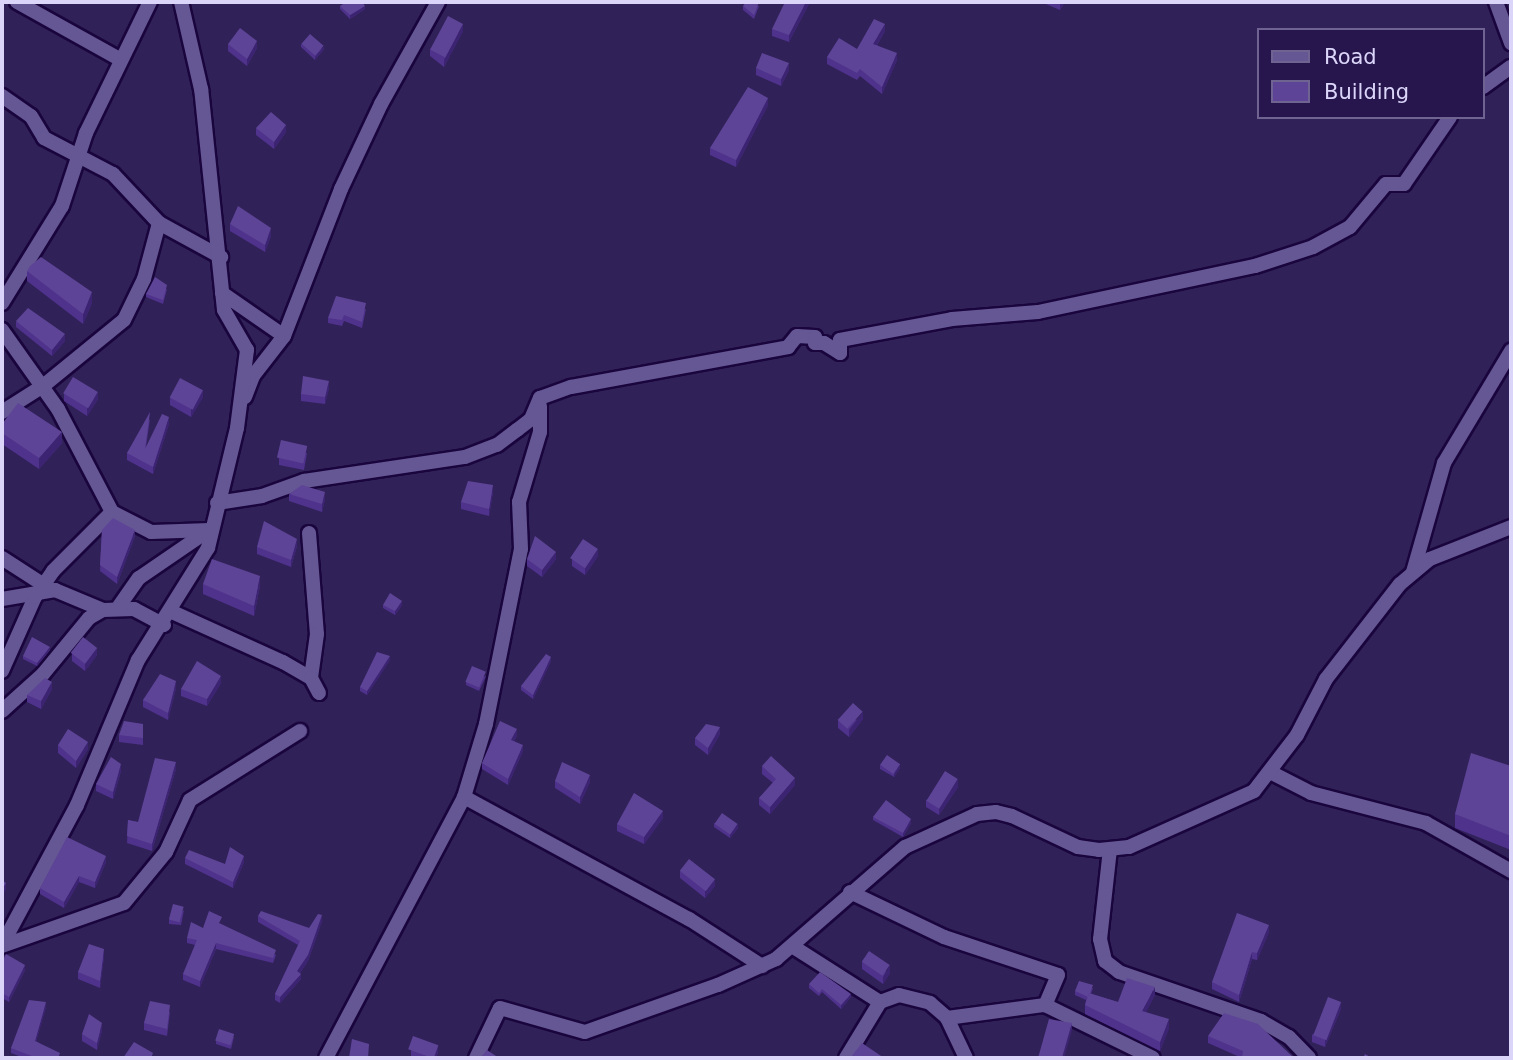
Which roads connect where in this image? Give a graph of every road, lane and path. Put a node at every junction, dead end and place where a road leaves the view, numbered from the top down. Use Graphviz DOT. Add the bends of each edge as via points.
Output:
graph roads {
  1 [pos="16,2"];
  2 [pos="150,2"];
  3 [pos="181,2"];
  4 [pos="438,2"];
  5 [pos="1496,2"];
  6 [pos="1511,43"];
  7 [pos="121,60"];
  8 [pos="1511,67"];
  9 [pos="1485,86"];
  10 [pos="2,96"];
  11 [pos="1449,119"];
  12 [pos="79,156"];
  13 [pos="159,223"];
  14 [pos="221,257"];
  15 [pos="222,293"];
  16 [pos="2,303"];
  17 [pos="2,330"];
  18 [pos="284,336"];
  19 [pos="1511,351"];
  20 [pos="43,386"];
  21 [pos="540,398"];
  22 [pos="2,412"];
  23 [pos="239,415"];
  24 [pos="217,503"];
  25 [pos="112,512"];
  26 [pos="1511,527"];
  27 [pos="210,530"];
  28 [pos="309,533"];
  29 [pos="2,558"];
  30 [pos="1413,572"];
  31 [pos="44,591"];
  32 [pos="2,599"];
  33 [pos="110,609"];
  34 [pos="163,622"];
  35 [pos="2,671"];
  36 [pos="311,678"];
  37 [pos="319,693"];
  38 [pos="2,711"];
  39 [pos="300,731"];
  40 [pos="1272,773"];
  41 [pos="464,797"];
  42 [pos="1110,849"];
  43 [pos="1511,871"];
  44 [pos="850,892"];
  45 [pos="2,945"];
  46 [pos="792,946"];
  47 [pos="762,966"];
  48 [pos="880,1002"];
  49 [pos="1045,1005"];
  50 [pos="947,1018"];
  51 [pos="326,1058"];
  52 [pos="476,1058"];
  53 [pos="846,1058"];
  54 [pos="966,1058"];
  55 [pos="1153,1058"];
  56 [pos="1309,1058"];
  1 -- 7 [label="street"];
  2 -- 7 [label="street"];
  3 -- 14 [label="street" via="201,89"];
  4 -- 18 [label="street" via="381,104 341,189"];
  5 -- 6 [label="street"];
  7 -- 12 [label="street"];
  8 -- 9 [label="street"];
  10 -- 12 [label="street" via="31,116 44,138"];
  11 -- 21 [label="street" via="1404,184 1386,184 1350,227 1313,247 1255,266 1038,312 952,319 840,340 840,353 815,343 815,337 797,336 788,347 666,366"];
  12 -- 13 [label="street" via="113,174"];
  12 -- 16 [label="street" via="62,206"];
  13 -- 14 [label="street"];
  13 -- 20 [label="street" via="144,279 124,320"];
  14 -- 15 [label="street"];
  15 -- 18 [label="street"];
  15 -- 23 [label="street" via="225,317 247,350"];
  17 -- 20 [label="street"];
  18 -- 23 [label="street" via="253,376"];
  19 -- 30 [label="street" via="1444,463"];
  20 -- 22 [label="street"];
  20 -- 25 [label="street"];
  21 -- 24 [label="street" via="524,424 497,445 465,457 304,481 262,496"];
  21 -- 41 [label="street" via="540,432 519,502 521,549 485,724"];
  23 -- 24 [label="street"];
  24 -- 27 [label="street"];
  25 -- 27 [label="street" via="151,532"];
  25 -- 31 [label="street" via="80,540"];
  26 -- 30 [label="street" via="1430,559"];
  27 -- 33 [label="street" via="139,579"];
  27 -- 34 [label="street" via="208,548"];
  28 -- 36 [label="street" via="317,634"];
  29 -- 31 [label="street"];
  30 -- 40 [label="street" via="1326,679"];
  31 -- 32 [label="street"];
  31 -- 33 [label="street"];
  31 -- 35 [label="street"];
  33 -- 34 [label="street" via="134,609"];
  33 -- 38 [label="street" via="89,618 43,674"];
  34 -- 36 [label="street"];
  34 -- 45 [label="street" via="138,660 77,805"];
  36 -- 37 [label="street"];
  39 -- 45 [label="street" via="190,800 166,852 124,903"];
  40 -- 42 [label="street" via="1254,791 1129,847"];
  40 -- 43 [label="street" via="1311,793 1426,823"];
  41 -- 47 [label="street" via="689,919"];
  41 -- 51 [label="street"];
  42 -- 44 [label="street" via="1078,848 1012,816 977,814 905,847"];
  42 -- 56 [label="street" via="1100,939 1105,961 1119,972 1255,1018 1289,1037"];
  44 -- 46 [label="street"];
  44 -- 49 [label="street" via="944,937 1058,975"];
  46 -- 47 [label="street"];
  46 -- 48 [label="street"];
  47 -- 52 [label="street" via="585,1032 500,1008"];
  48 -- 50 [label="street" via="899,995 918,998"];
  48 -- 53 [label="street"];
  49 -- 50 [label="street"];
  49 -- 55 [label="street"];
  50 -- 54 [label="street"];
}
